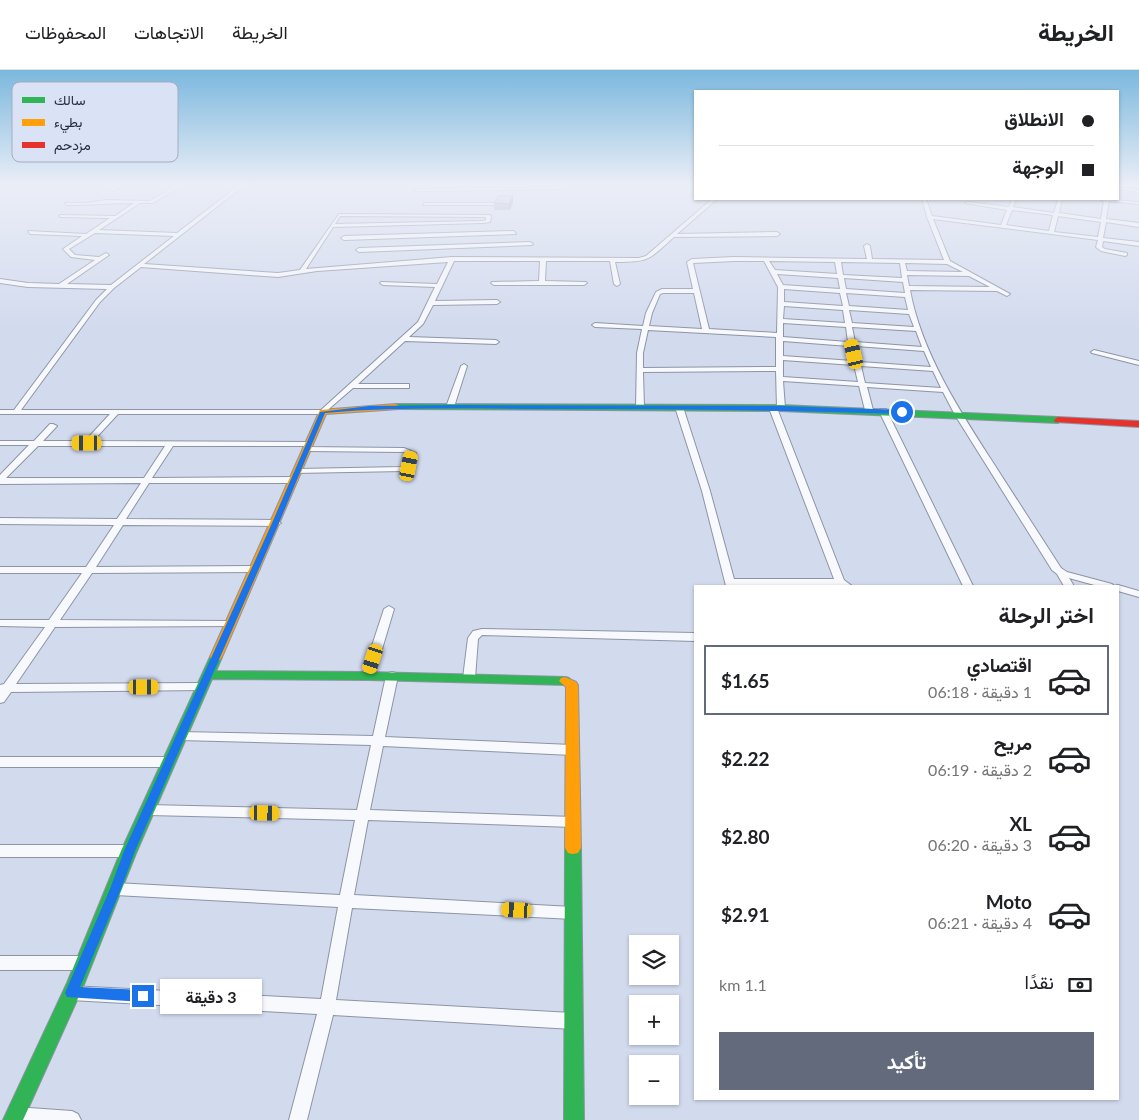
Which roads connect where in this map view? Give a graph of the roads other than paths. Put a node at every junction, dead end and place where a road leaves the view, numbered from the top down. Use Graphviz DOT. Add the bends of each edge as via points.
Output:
graph roads {
  1 [pos="48,233"];
  2 [pos="88,233"];
  3 [pos="126,233"];
  4 [pos="183,233"];
  5 [pos="327,233"];
  6 [pos="514,233"];
  7 [pos="677,233"];
  8 [pos="936,233"];
  9 [pos="1051,233"];
  10 [pos="1101,233"];
  11 [pos="778,234"];
  12 [pos="85,235"];
  13 [pos="445,235"];
  14 [pos="179,236"];
  15 [pos="674,236"];
  16 [pos="344,238"];
  17 [pos="363,238"];
  18 [pos="1099,239"];
  19 [pos="1125,242"];
  20 [pos="530,244"];
  21 [pos="1139,244"];
  22 [pos="867,246"];
  23 [pos="445,247"];
  24 [pos="359,250"];
  25 [pos="106,255"];
  26 [pos="99,259"];
  27 [pos="449,259"];
  28 [pos="543,259"];
  29 [pos="612,260"];
  30 [pos="766,260"];
  31 [pos="838,261"];
  32 [pos="870,261"];
  33 [pos="902,262"];
  34 [pos="948,262"];
  35 [pos="142,266"];
  36 [pos="354,266"];
  37 [pos="302,270"];
  38 [pos="772,272"];
  39 [pos="970,274"];
  40 [pos="840,276"];
  41 [pos="904,276"];
  42 [pos="0,281"];
  43 [pos="383,283"];
  44 [pos="494,283"];
  45 [pos="542,283"];
  46 [pos="584,283"];
  47 [pos="616,284"];
  48 [pos="60,286"];
  49 [pos="440,286"];
  50 [pos="112,287"];
  51 [pos="781,287"];
  52 [pos="998,289"];
  53 [pos="696,290"];
  54 [pos="843,292"];
  55 [pos="907,292"];
  56 [pos="1008,294"];
  57 [pos="497,302"];
  58 [pos="432,303"];
  59 [pos="780,304"];
  60 [pos="846,308"];
  61 [pos="911,312"];
  62 [pos="779,321"];
  63 [pos="595,325"];
  64 [pos="849,325"];
  65 [pos="647,328"];
  66 [pos="918,330"];
  67 [pos="706,332"];
  68 [pos="779,337"];
  69 [pos="405,339"];
  70 [pos="496,342"];
  71 [pos="852,344"];
  72 [pos="926,348"];
  73 [pos="1094,352"];
  74 [pos="779,358"];
  75 [pos="1139,363"];
  76 [pos="857,364"];
  77 [pos="464,366"];
  78 [pos="935,369"];
  79 [pos="640,370"];
  80 [pos="779,370"];
  81 [pos="779,379"];
  82 [pos="862,385"];
  83 [pos="352,386"];
  84 [pos="406,386"];
  85 [pos="946,390"];
  86 [pos="450,407"];
  87 [pos="679,407"];
  88 [pos="640,408"];
  89 [pos="777,408"];
  90 [pos="869,410"];
  91 [pos="883,411"];
  92 [pos="0,412"];
  93 [pos="16,412"];
  94 [pos="116,412"];
  95 [pos="323,412"];
  96 [pos="959,415"];
  97 [pos="1139,424"];
  98 [pos="53,426"];
  99 [pos="0,443"];
  100 [pos="35,443"];
  101 [pos="87,443"];
  102 [pos="170,444"];
  103 [pos="308,446"];
  104 [pos="296,476"];
  105 [pos="0,481"];
  106 [pos="145,481"];
  107 [pos="119,521"];
  108 [pos="0,522"];
  109 [pos="276,523"];
  110 [pos="255,569"];
  111 [pos="0,570"];
  112 [pos="89,570"];
  113 [pos="1061,573"];
  114 [pos="730,584"];
  115 [pos="844,584"];
  116 [pos="968,585"];
  117 [pos="1068,585"];
  118 [pos="1106,585"];
  119 [pos="1119,588"];
  120 [pos="1139,594"];
  121 [pos="389,609"];
  122 [pos="0,623"];
  123 [pos="51,623"];
  124 [pos="230,624"];
  125 [pos="694,637"];
  126 [pos="208,675"];
  127 [pos="368,676"];
  128 [pos="392,676"];
  129 [pos="469,678"];
  130 [pos="202,687"];
  131 [pos="4,688"];
  132 [pos="0,699"];
  133 [pos="180,736"];
  134 [pos="378,741"];
  135 [pos="572,750"];
  136 [pos="0,762"];
  137 [pos="168,762"];
  138 [pos="148,810"];
  139 [pos="362,815"];
  140 [pos="573,822"];
  141 [pos="0,851"];
  142 [pos="129,851"];
  143 [pos="116,889"];
  144 [pos="346,901"];
  145 [pos="573,913"];
  146 [pos="0,963"];
  147 [pos="84,963"];
  148 [pos="71,993"];
  149 [pos="327,1007"];
  150 [pos="573,1021"];
  151 [pos="14,1118"];
  152 [pos="72,1120"];
  153 [pos="298,1120"];
  154 [pos="574,1120"];
  1 -- 12 [label="street"];
  2 -- 12 [label="street"];
  3 -- 14 [label="street"];
  4 -- 14 [label="street"];
  5 -- 37 [label="street"];
  6 -- 13 [label="street"];
  7 -- 15 [label="street"];
  8 -- 34 [label="street"];
  9 -- 18 [label="street"];
  10 -- 18 [label="street"];
  11 -- 15 [label="street"];
  12 -- 26 [label="street" via="66,251 73,256"];
  13 -- 17 [label="street"];
  13 -- 23 [label="street"];
  14 -- 35 [label="street"];
  15 -- 29 [label="street" via="646,258"];
  16 -- 17 [label="street"];
  17 -- 24 [label="street"];
  18 -- 19 [label="street"];
  18 -- 19 [label="street" via="1101,249 1124,257"];
  19 -- 21 [label="street"];
  20 -- 23 [label="street"];
  22 -- 32 [label="street"];
  23 -- 24 [label="street"];
  23 -- 27 [label="street"];
  24 -- 36 [label="street"];
  25 -- 26 [label="street"];
  26 -- 48 [label="street"];
  27 -- 28 [label="street"];
  27 -- 36 [label="street"];
  27 -- 49 [label="street"];
  28 -- 29 [label="street"];
  28 -- 45 [label="street"];
  29 -- 47 [label="street"];
  30 -- 31 [label="street"];
  30 -- 38 [label="street"];
  30 -- 53 [label="street" via="692,261 690,265"];
  31 -- 32 [label="street"];
  31 -- 40 [label="street"];
  32 -- 33 [label="street"];
  33 -- 34 [label="street"];
  33 -- 41 [label="street"];
  34 -- 39 [label="street"];
  35 -- 37 [label="street" via="278,275"];
  35 -- 50 [label="street"];
  36 -- 37 [label="street"];
  38 -- 40 [label="street"];
  38 -- 51 [label="street"];
  39 -- 41 [label="street"];
  39 -- 52 [label="street"];
  40 -- 41 [label="street"];
  40 -- 54 [label="street"];
  41 -- 55 [label="street"];
  42 -- 48 [label="street"];
  43 -- 49 [label="street"];
  44 -- 45 [label="street"];
  45 -- 46 [label="street"];
  48 -- 50 [label="street"];
  49 -- 58 [label="street"];
  50 -- 93 [label="street" via="92,308"];
  51 -- 54 [label="street"];
  51 -- 59 [label="street"];
  52 -- 55 [label="street"];
  52 -- 56 [label="street"];
  53 -- 65 [label="street" via="659,291 649,313"];
  53 -- 67 [label="street"];
  54 -- 55 [label="street"];
  54 -- 60 [label="street"];
  55 -- 61 [label="street"];
  57 -- 58 [label="street"];
  58 -- 69 [label="street" via="421,323"];
  59 -- 60 [label="street"];
  59 -- 62 [label="street"];
  60 -- 61 [label="street"];
  60 -- 64 [label="street"];
  61 -- 66 [label="street"];
  62 -- 64 [label="street"];
  62 -- 68 [label="street"];
  63 -- 65 [label="street"];
  64 -- 66 [label="street"];
  64 -- 71 [label="street"];
  65 -- 67 [label="street"];
  65 -- 79 [label="street" via="640,353"];
  66 -- 72 [label="street"];
  67 -- 68 [label="street"];
  68 -- 71 [label="street"];
  68 -- 74 [label="street"];
  69 -- 70 [label="street"];
  69 -- 83 [label="street"];
  71 -- 72 [label="street"];
  71 -- 76 [label="street"];
  72 -- 78 [label="street"];
  73 -- 75 [label="street"];
  74 -- 76 [label="street"];
  74 -- 80 [label="street"];
  76 -- 78 [label="street"];
  76 -- 82 [label="street"];
  77 -- 86 [label="street"];
  78 -- 85 [label="street"];
  79 -- 80 [label="street"];
  79 -- 88 [label="street"];
  80 -- 81 [label="street"];
  81 -- 82 [label="street"];
  81 -- 89 [label="street"];
  82 -- 85 [label="street"];
  82 -- 90 [label="street"];
  83 -- 84 [label="street"];
  83 -- 95 [label="street"];
  85 -- 96 [label="street"];
  86 -- 88 [label="street"];
  86 -- 95 [label="street" via="369,407"];
  87 -- 88 [label="street"];
  87 -- 89 [label="street"];
  87 -- 114 [label="street" via="706,491"];
  89 -- 90 [label="street"];
  89 -- 115 [label="street"];
  90 -- 91 [label="street"];
  91 -- 96 [label="street"];
  91 -- 116 [label="street"];
  92 -- 93 [label="street"];
  93 -- 94 [label="street"];
  94 -- 95 [label="street"];
  94 -- 101 [label="street"];
  95 -- 103 [label="street"];
  96 -- 97 [label="street"];
  96 -- 113 [label="street"];
  98 -- 100 [label="street"];
  99 -- 100 [label="street"];
  100 -- 101 [label="street"];
  100 -- 105 [label="street"];
  101 -- 102 [label="street"];
  102 -- 103 [label="street"];
  102 -- 106 [label="street"];
  103 -- 104 [label="street"];
  103 -- 104 [label="street" via="412,453 409,466 404,469"];
  104 -- 106 [label="street"];
  104 -- 109 [label="street"];
  105 -- 106 [label="street"];
  106 -- 107 [label="street"];
  107 -- 108 [label="street"];
  107 -- 109 [label="street"];
  107 -- 112 [label="street"];
  109 -- 110 [label="street"];
  110 -- 112 [label="street"];
  110 -- 124 [label="street"];
  111 -- 112 [label="street"];
  112 -- 123 [label="street"];
  113 -- 117 [label="street"];
  113 -- 118 [label="street"];
  114 -- 115 [label="street"];
  119 -- 120 [label="street"];
  121 -- 127 [label="street"];
  122 -- 123 [label="street"];
  123 -- 124 [label="street"];
  123 -- 131 [label="street"];
  124 -- 126 [label="street"];
  125 -- 129 [label="street" via="482,632 473,638"];
  126 -- 127 [label="street"];
  126 -- 130 [label="street"];
  127 -- 128 [label="street"];
  128 -- 129 [label="street"];
  128 -- 134 [label="street"];
  129 -- 135 [label="street" via="568,682 573,688"];
  130 -- 131 [label="street"];
  130 -- 133 [label="street"];
  131 -- 132 [label="street"];
  133 -- 134 [label="street"];
  133 -- 137 [label="street"];
  134 -- 135 [label="street"];
  134 -- 139 [label="street"];
  135 -- 140 [label="street"];
  136 -- 137 [label="street"];
  137 -- 138 [label="street"];
  138 -- 139 [label="street"];
  138 -- 142 [label="street"];
  139 -- 140 [label="street"];
  139 -- 144 [label="street"];
  140 -- 145 [label="street"];
  141 -- 142 [label="street"];
  142 -- 143 [label="street"];
  143 -- 144 [label="street"];
  143 -- 147 [label="street"];
  144 -- 145 [label="street"];
  144 -- 149 [label="street"];
  145 -- 150 [label="street"];
  146 -- 147 [label="street"];
  147 -- 148 [label="street"];
  148 -- 149 [label="street"];
  148 -- 151 [label="street"];
  149 -- 150 [label="street"];
  149 -- 153 [label="street"];
  150 -- 154 [label="street"];
  151 -- 152 [label="street"];
}
